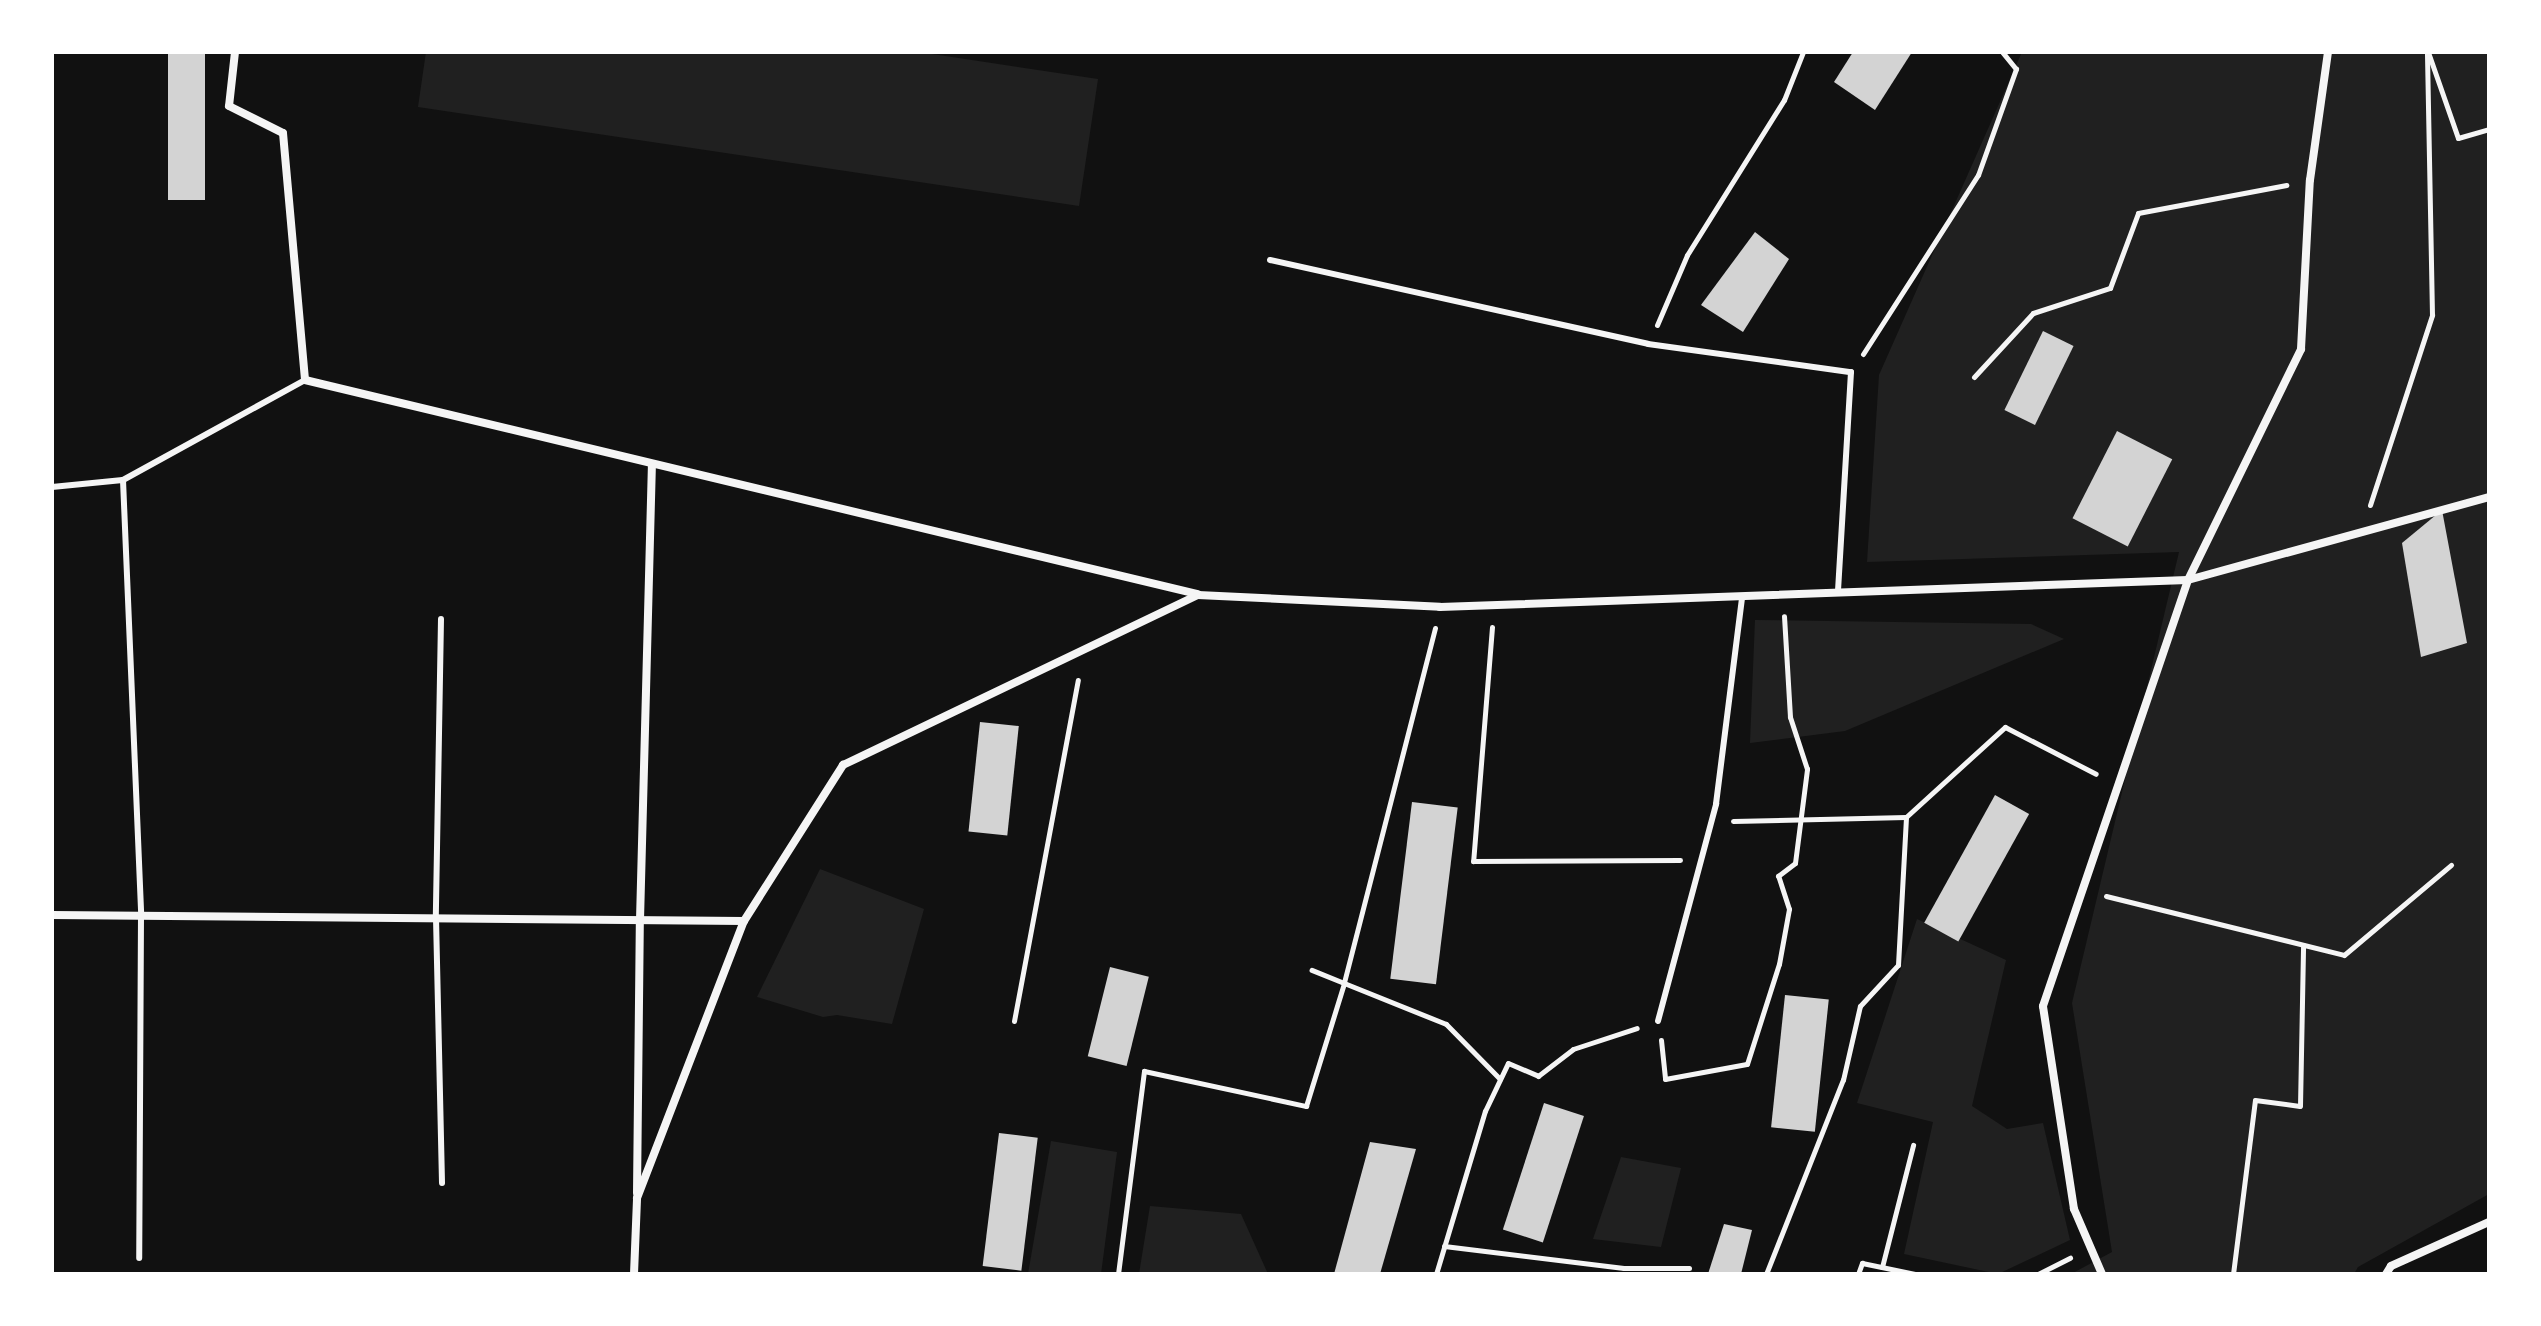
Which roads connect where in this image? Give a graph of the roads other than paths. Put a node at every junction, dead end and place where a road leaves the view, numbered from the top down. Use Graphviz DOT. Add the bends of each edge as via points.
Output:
graph roads {
  1 [pos="235,52"];
  2 [pos="2328,52"];
  3 [pos="1270,260"];
  4 [pos="305,380"];
  5 [pos="652,464"];
  6 [pos="123,480"];
  7 [pos="52,487"];
  8 [pos="2489,497"];
  9 [pos="2188,580"];
  10 [pos="1838,593"];
  11 [pos="1198,595"];
  12 [pos="1742,597"];
  13 [pos="441,619"];
  14 [pos="52,915"];
  15 [pos="141,916"];
  16 [pos="436,918"];
  17 [pos="640,920"];
  18 [pos="744,921"];
  19 [pos="1658,1021"];
  20 [pos="442,1183"];
  21 [pos="637,1198"];
  22 [pos="2489,1222"];
  23 [pos="139,1258"];
  24 [pos="634,1274"];
  25 [pos="2102,1274"];
  26 [pos="2386,1274"];
  1 -- 4 [label="street" via="229,106 283,133"];
  2 -- 9 [label="street" via="2310,180 2301,349"];
  3 -- 10 [label="lane" via="1648,344 1851,372"];
  4 -- 5 [label="street"];
  4 -- 6 [label="lane"];
  5 -- 11 [label="street"];
  5 -- 17 [label="street"];
  6 -- 7 [label="lane"];
  6 -- 15 [label="lane"];
  8 -- 9 [label="street"];
  9 -- 10 [label="street"];
  9 -- 25 [label="street" via="2043,1006 2074,1209"];
  10 -- 12 [label="street"];
  11 -- 12 [label="street" via="1440,607"];
  11 -- 18 [label="street" via="843,765"];
  12 -- 19 [label="lane" via="1712,821"];
  13 -- 16 [label="lane"];
  14 -- 15 [label="street"];
  15 -- 16 [label="street"];
  15 -- 23 [label="lane"];
  16 -- 17 [label="street"];
  16 -- 20 [label="lane"];
  17 -- 18 [label="street"];
  17 -- 21 [label="street"];
  18 -- 21 [label="street"];
  21 -- 24 [label="street"];
  22 -- 26 [label="street" via="2391,1266"];
}
